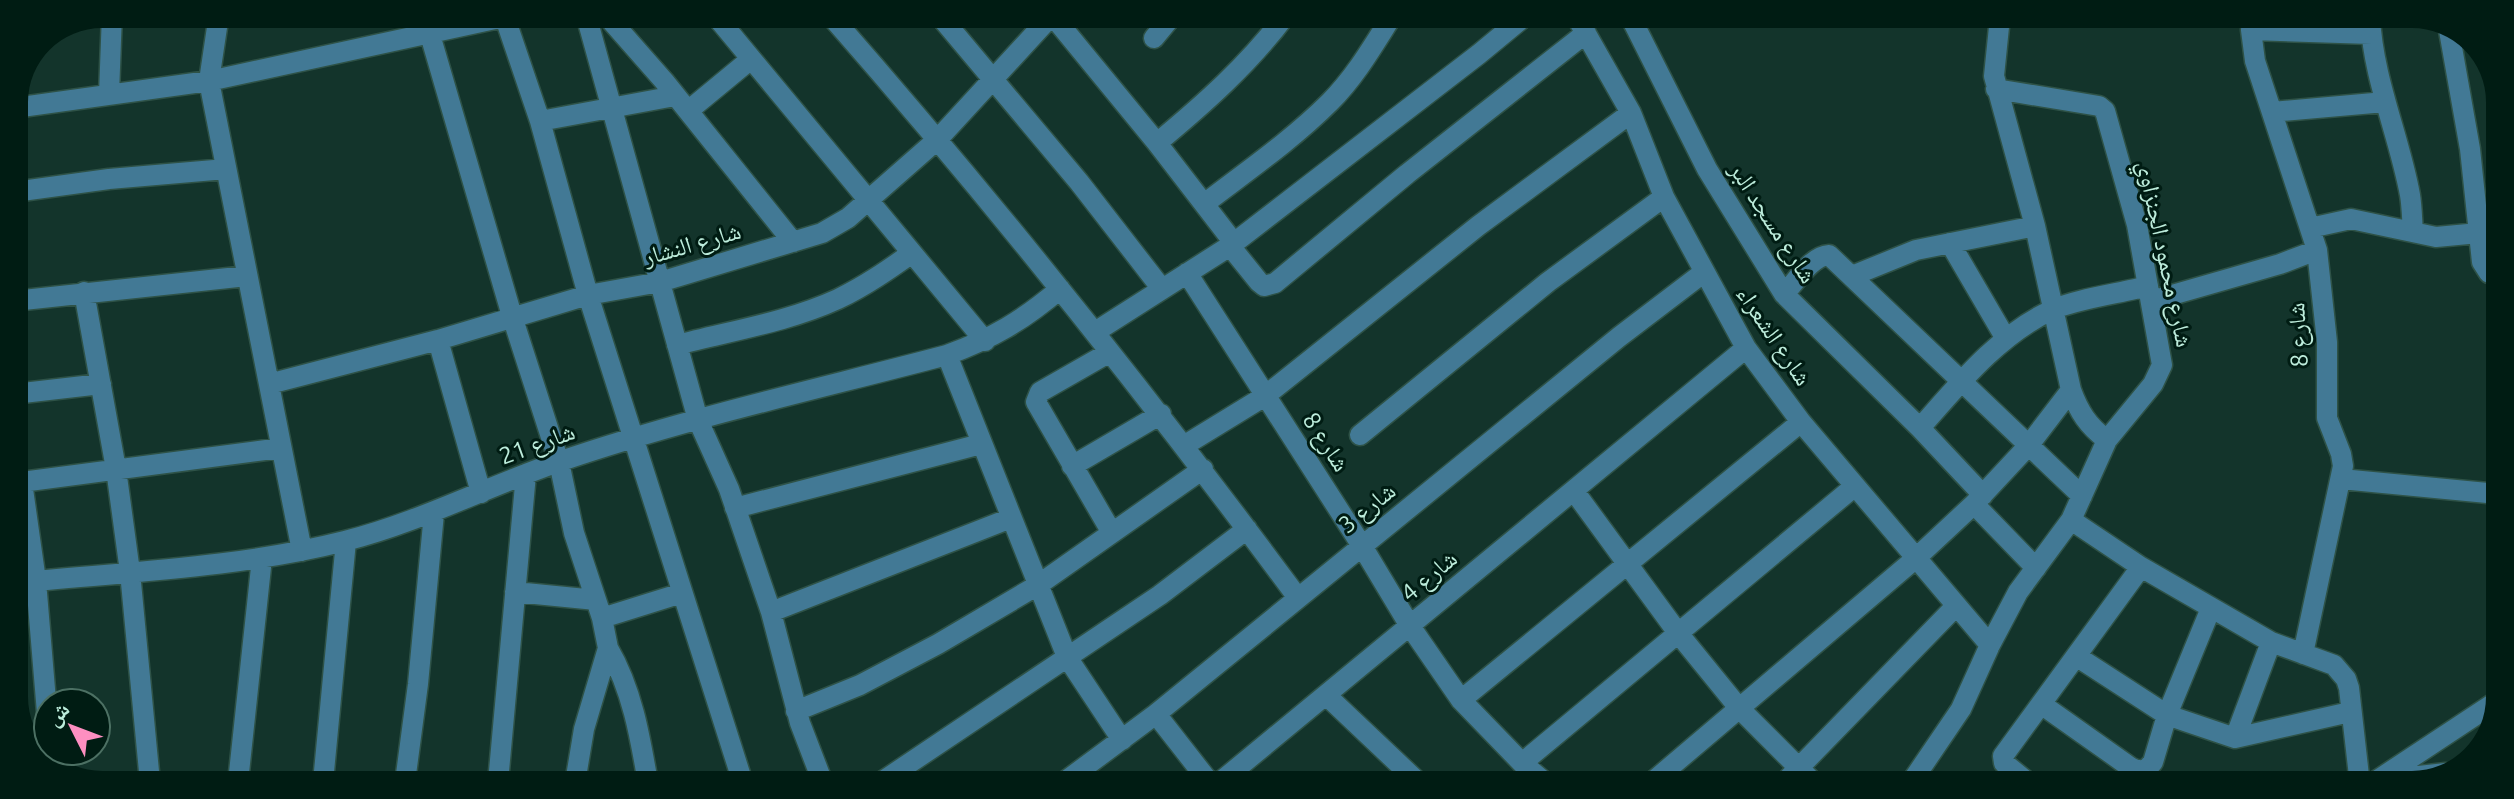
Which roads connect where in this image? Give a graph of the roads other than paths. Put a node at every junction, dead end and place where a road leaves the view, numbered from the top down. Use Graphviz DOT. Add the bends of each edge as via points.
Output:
graph roads {
  1 [pos="111,28"];
  2 [pos="217,28"];
  3 [pos="412,28"];
  4 [pos="428,28"];
  5 [pos="511,28"];
  6 [pos="590,28"];
  7 [pos="617,28"];
  8 [pos="726,28"];
  9 [pos="841,28"];
  10 [pos="950,28"];
  11 [pos="1040,28"];
  12 [pos="1063,28"];
  13 [pos="1162,28"];
  14 [pos="1276,28"];
  15 [pos="1384,28"];
  16 [pos="1510,28"];
  17 [pos="1577,28"];
  18 [pos="1583,28"];
  19 [pos="1636,28"];
  20 [pos="1999,28"];
  21 [pos="2251,28"];
  22 [pos="2371,28"];
  23 [pos="1154,38"];
  24 [pos="2450,39"];
  25 [pos="751,59"];
  26 [pos="992,79"];
  27 [pos="209,81"];
  28 [pos="1996,89"];
  29 [pos="109,94"];
  30 [pos="2385,102"];
  31 [pos="681,103"];
  32 [pos="28,106"];
  33 [pos="612,106"];
  34 [pos="2272,112"];
  35 [pos="1631,113"];
  36 [pos="540,121"];
  37 [pos="938,139"];
  38 [pos="1157,143"];
  39 [pos="226,169"];
  40 [pos="28,190"];
  41 [pos="1664,197"];
  42 [pos="869,201"];
  43 [pos="1204,204"];
  44 [pos="2035,226"];
  45 [pos="2310,228"];
  46 [pos="2413,232"];
  47 [pos="2479,233"];
  48 [pos="793,242"];
  49 [pos="1950,243"];
  50 [pos="1232,245"];
  51 [pos="2317,250"];
  52 [pos="912,253"];
  53 [pos="2486,269"];
  54 [pos="1187,273"];
  55 [pos="1703,273"];
  56 [pos="247,276"];
  57 [pos="1852,276"];
  58 [pos="660,282"];
  59 [pos="1060,289"];
  60 [pos="1162,289"];
  61 [pos="84,292"];
  62 [pos="1784,294"];
  63 [pos="2150,294"];
  64 [pos="588,295"];
  65 [pos="28,299"];
  66 [pos="2053,309"];
  67 [pos="512,316"];
  68 [pos="1095,332"];
  69 [pos="2006,339"];
  70 [pos="438,340"];
  71 [pos="985,341"];
  72 [pos="677,345"];
  73 [pos="1746,348"];
  74 [pos="1110,352"];
  75 [pos="947,355"];
  76 [pos="1961,381"];
  77 [pos="101,384"];
  78 [pos="269,384"];
  79 [pos="2071,390"];
  80 [pos="28,392"];
  81 [pos="1265,396"];
  82 [pos="1161,414"];
  83 [pos="698,420"];
  84 [pos="1801,422"];
  85 [pos="1920,428"];
  86 [pos="1360,435"];
  87 [pos="633,438"];
  88 [pos="2107,440"];
  89 [pos="981,444"];
  90 [pos="1185,445"];
  91 [pos="2029,445"];
  92 [pos="281,448"];
  93 [pos="559,462"];
  94 [pos="1072,466"];
  95 [pos="116,469"];
  96 [pos="1203,469"];
  97 [pos="526,474"];
  98 [pos="2341,479"];
  99 [pos="28,481"];
  100 [pos="1855,486"];
  101 [pos="1574,491"];
  102 [pos="481,493"];
  103 [pos="2486,493"];
  104 [pos="2082,496"];
  105 [pos="1979,500"];
  106 [pos="735,508"];
  107 [pos="434,513"];
  108 [pos="1011,518"];
  109 [pos="2071,520"];
  110 [pos="1247,529"];
  111 [pos="1112,533"];
  112 [pos="28,537"];
  113 [pos="346,541"];
  114 [pos="1362,546"];
  115 [pos="302,551"];
  116 [pos="262,558"];
  117 [pos="1915,559"];
  118 [pos="1627,564"];
  119 [pos="2141,567"];
  120 [pos="2036,568"];
  121 [pos="130,572"];
  122 [pos="36,581"];
  123 [pos="28,582"];
  124 [pos="1038,585"];
  125 [pos="515,592"];
  126 [pos="682,593"];
  127 [pos="1298,598"];
  128 [pos="1956,606"];
  129 [pos="2211,608"];
  130 [pos="599,609"];
  131 [pos="771,612"];
  132 [pos="1410,626"];
  133 [pos="1678,633"];
  134 [pos="2271,642"];
  135 [pos="1990,645"];
  136 [pos="608,648"];
  137 [pos="2303,654"];
  138 [pos="2076,656"];
  139 [pos="1067,657"];
  140 [pos="45,687"];
  141 [pos="1326,695"];
  142 [pos="1461,700"];
  143 [pos="2041,704"];
  144 [pos="1739,708"];
  145 [pos="2484,709"];
  146 [pos="796,711"];
  147 [pos="2350,712"];
  148 [pos="1156,714"];
  149 [pos="2167,715"];
  150 [pos="2235,738"];
  151 [pos="1122,740"];
  152 [pos="1522,763"];
  153 [pos="1799,768"];
  154 [pos="149,771"];
  155 [pos="239,771"];
  156 [pos="324,771"];
  157 [pos="406,771"];
  158 [pos="499,771"];
  159 [pos="577,771"];
  160 [pos="646,771"];
  161 [pos="739,771"];
  162 [pos="818,771"];
  163 [pos="898,771"];
  164 [pos="1079,771"];
  165 [pos="1201,771"];
  166 [pos="1234,771"];
  167 [pos="1406,771"];
  168 [pos="1532,771"];
  169 [pos="1665,771"];
  170 [pos="1796,771"];
  171 [pos="1802,771"];
  172 [pos="1919,771"];
  173 [pos="2014,771"];
  174 [pos="2366,771"];
  175 [pos="2389,771"];
  1 -- 29 [label="street"];
  2 -- 27 [label="street"];
  3 -- 27 [label="street"];
  4 -- 67 [label="street"];
  5 -- 36 [label="street"];
  6 -- 33 [label="street"];
  7 -- 31 [label="street"];
  8 -- 25 [label="street"];
  9 -- 37 [label="street"];
  10 -- 26 [label="street"];
  11 -- 26 [label="street, شارع النشار"];
  12 -- 38 [label="street"];
  13 -- 23 [label="street"];
  14 -- 38 [label="street" via="1217,92"];
  15 -- 43 [label="street" via="1331,101"];
  16 -- 50 [label="street"];
  17 -- 50 [label="street" via="1275,283 1264,286"];
  18 -- 35 [label="street, شارع الشعراء"];
  19 -- 62 [label="street, شارع مسجد البر" via="1707,169"];
  20 -- 28 [label="street"];
  21 -- 34 [label="street, شارع 8" via="2255,61"];
  22 -- 30 [label="street"];
  24 -- 47 [label="street"];
  25 -- 31 [label="street"];
  25 -- 42 [label="street"];
  26 -- 37 [label="street, شارع النشار"];
  26 -- 60 [label="street"];
  27 -- 29 [label="street"];
  27 -- 39 [label="street"];
  28 -- 44 [label="street"];
  28 -- 63 [label="street, شارع محمود الجنزاوي" via="2105,111"];
  29 -- 32 [label="street"];
  30 -- 34 [label="street"];
  30 -- 46 [label="street" via="2410,195"];
  31 -- 33 [label="street"];
  31 -- 48 [label="street"];
  33 -- 36 [label="street"];
  33 -- 58 [label="street"];
  34 -- 45 [label="street, شارع 8"];
  35 -- 41 [label="street, شارع الشعراء"];
  35 -- 81 [label="street" via="1478,226"];
  36 -- 64 [label="street"];
  37 -- 42 [label="street, شارع النشار"];
  37 -- 59 [label="street"];
  38 -- 43 [label="street"];
  39 -- 40 [label="street"];
  39 -- 56 [label="street"];
  41 -- 55 [label="street, شارع الشعراء"];
  41 -- 86 [label="street" via="1548,282"];
  42 -- 48 [label="street, شارع النشار" via="835,225"];
  42 -- 52 [label="street"];
  43 -- 50 [label="street"];
  44 -- 49 [label="street"];
  44 -- 66 [label="street"];
  45 -- 46 [label="street" via="2351,219"];
  45 -- 51 [label="street, شارع 8"];
  46 -- 47 [label="street" via="2447,238"];
  47 -- 53 [label="street"];
  48 -- 58 [label="street, شارع النشار"];
  49 -- 57 [label="street" via="1884,261"];
  49 -- 69 [label="street"];
  50 -- 54 [label="street"];
  51 -- 63 [label="street" via="2280,264"];
  51 -- 98 [label="street, شارع 8" via="2327,342 2327,418 2341,454"];
  52 -- 71 [label="street"];
  52 -- 72 [label="street" via="836,300"];
  54 -- 60 [label="street"];
  54 -- 81 [label="street, شارع 8"];
  55 -- 73 [label="street, شارع الشعراء"];
  55 -- 114 [label="street, شارع 3"];
  56 -- 61 [label="street"];
  56 -- 78 [label="street"];
  57 -- 62 [label="street" via="1829,255 1821,255"];
  57 -- 76 [label="street"];
  58 -- 64 [label="street, شارع النشار"];
  58 -- 72 [label="street"];
  59 -- 68 [label="street"];
  59 -- 71 [label="street, شارع 21"];
  60 -- 68 [label="street"];
  61 -- 65 [label="street"];
  61 -- 77 [label="street"];
  62 -- 85 [label="street, شارع مسجد البر"];
  63 -- 66 [label="street"];
  63 -- 88 [label="street, شارع محمود الجنزاوي" via="2162,365"];
  64 -- 67 [label="street, شارع النشار"];
  64 -- 87 [label="street"];
  66 -- 69 [label="street"];
  66 -- 79 [label="street"];
  67 -- 70 [label="street, شارع النشار"];
  67 -- 93 [label="street"];
  68 -- 74 [label="street"];
  69 -- 76 [label="street"];
  70 -- 78 [label="street, شارع النشار"];
  70 -- 102 [label="street"];
  71 -- 75 [label="street, شارع 21"];
  72 -- 83 [label="street"];
  73 -- 84 [label="street, شارع الشعراء"];
  73 -- 101 [label="street, شارع 4"];
  74 -- 82 [label="street"];
  74 -- 94 [label="street" via="1036,396"];
  75 -- 83 [label="street, شارع 21"];
  75 -- 89 [label="street"];
  76 -- 85 [label="street"];
  76 -- 91 [label="street"];
  77 -- 80 [label="street"];
  77 -- 95 [label="street"];
  78 -- 92 [label="street"];
  79 -- 88 [label="street" via="2090,427"];
  79 -- 91 [label="street"];
  81 -- 90 [label="street"];
  81 -- 114 [label="street, شارع 8"];
  82 -- 90 [label="street"];
  82 -- 94 [label="street"];
  83 -- 87 [label="street, شارع 21"];
  83 -- 106 [label="street"];
  84 -- 100 [label="street, شارع الشعراء"];
  84 -- 118 [label="street"];
  85 -- 105 [label="street, شارع مسجد البر"];
  87 -- 93 [label="street, شارع 21"];
  87 -- 126 [label="street"];
  88 -- 104 [label="street, شارع محمود الجنزاوي"];
  89 -- 106 [label="street"];
  89 -- 108 [label="street"];
  90 -- 96 [label="street"];
  91 -- 104 [label="street"];
  91 -- 105 [label="street"];
  92 -- 95 [label="street"];
  92 -- 115 [label="street"];
  93 -- 97 [label="street, شارع 21"];
  93 -- 130 [label="street" via="574,533"];
  94 -- 111 [label="street"];
  95 -- 99 [label="street"];
  95 -- 121 [label="street"];
  96 -- 110 [label="street"];
  96 -- 111 [label="street"];
  97 -- 102 [label="street, شارع 21"];
  97 -- 125 [label="street"];
  98 -- 103 [label="street"];
  98 -- 137 [label="street, شارع 8"];
  100 -- 117 [label="street, شارع الشعراء"];
  100 -- 133 [label="street"];
  101 -- 118 [label="street"];
  101 -- 132 [label="street, شارع 4"];
  102 -- 107 [label="street, شارع 21"];
  104 -- 109 [label="street, شارع محمود الجنزاوي"];
  105 -- 117 [label="street"];
  105 -- 120 [label="street, شارع مسجد البر"];
  106 -- 131 [label="street"];
  107 -- 113 [label="street, شارع 21"];
  107 -- 157 [label="street"];
  108 -- 124 [label="street"];
  108 -- 131 [label="street"];
  109 -- 119 [label="street"];
  109 -- 120 [label="street, شارع محمود الجنزاوي"];
  110 -- 127 [label="street"];
  110 -- 139 [label="street"];
  111 -- 124 [label="street"];
  112 -- 122 [label="street"];
  113 -- 115 [label="street, شارع 21"];
  113 -- 156 [label="street"];
  114 -- 127 [label="street, شارع 3"];
  114 -- 132 [label="street, شارع 8"];
  115 -- 116 [label="street, شارع 21"];
  116 -- 121 [label="street, شارع 21"];
  116 -- 155 [label="street"];
  117 -- 128 [label="street, شارع الشعراء"];
  117 -- 144 [label="street"];
  118 -- 133 [label="street"];
  118 -- 142 [label="street"];
  119 -- 129 [label="street"];
  119 -- 138 [label="street"];
  120 -- 135 [label="street, شارع محمود الجنزاوي"];
  121 -- 122 [label="street, شارع 21"];
  121 -- 154 [label="street"];
  122 -- 123 [label="street, شارع 21"];
  122 -- 140 [label="street"];
  124 -- 139 [label="street"];
  124 -- 146 [label="street" via="860,685"];
  125 -- 130 [label="street"];
  125 -- 158 [label="street"];
  126 -- 130 [label="street"];
  126 -- 161 [label="street"];
  127 -- 148 [label="street, شارع 3"];
  128 -- 135 [label="street, شارع الشعراء"];
  128 -- 153 [label="street"];
  129 -- 134 [label="street"];
  129 -- 149 [label="street"];
  130 -- 136 [label="street"];
  131 -- 146 [label="street"];
  132 -- 141 [label="street, شارع 4"];
  132 -- 142 [label="street, شارع 8"];
  133 -- 144 [label="street"];
  133 -- 152 [label="street"];
  134 -- 137 [label="street"];
  134 -- 150 [label="street"];
  135 -- 172 [label="street, شارع محمود الجنزاوي" via="1961,709"];
  136 -- 159 [label="street"];
  136 -- 160 [label="street" via="629,695"];
  137 -- 147 [label="street" via="2341,671 2349,688"];
  138 -- 143 [label="street"];
  138 -- 149 [label="street"];
  139 -- 151 [label="street"];
  139 -- 163 [label="street"];
  141 -- 166 [label="street, شارع 4"];
  141 -- 167 [label="street"];
  142 -- 152 [label="street, شارع 8"];
  143 -- 149 [label="street" via="2138,771 2153,762"];
  143 -- 173 [label="street" via="2003,756"];
  144 -- 153 [label="street"];
  144 -- 169 [label="street"];
  145 -- 175 [label="street"];
  146 -- 162 [label="street"];
  147 -- 150 [label="street"];
  147 -- 174 [label="street"];
  148 -- 151 [label="street, شارع 3"];
  148 -- 165 [label="street, شارع 4"];
  149 -- 150 [label="street"];
  151 -- 164 [label="street, شارع 3"];
  152 -- 168 [label="street, شارع 8"];
  153 -- 170 [label="street"];
  153 -- 171 [label="street"];
}
